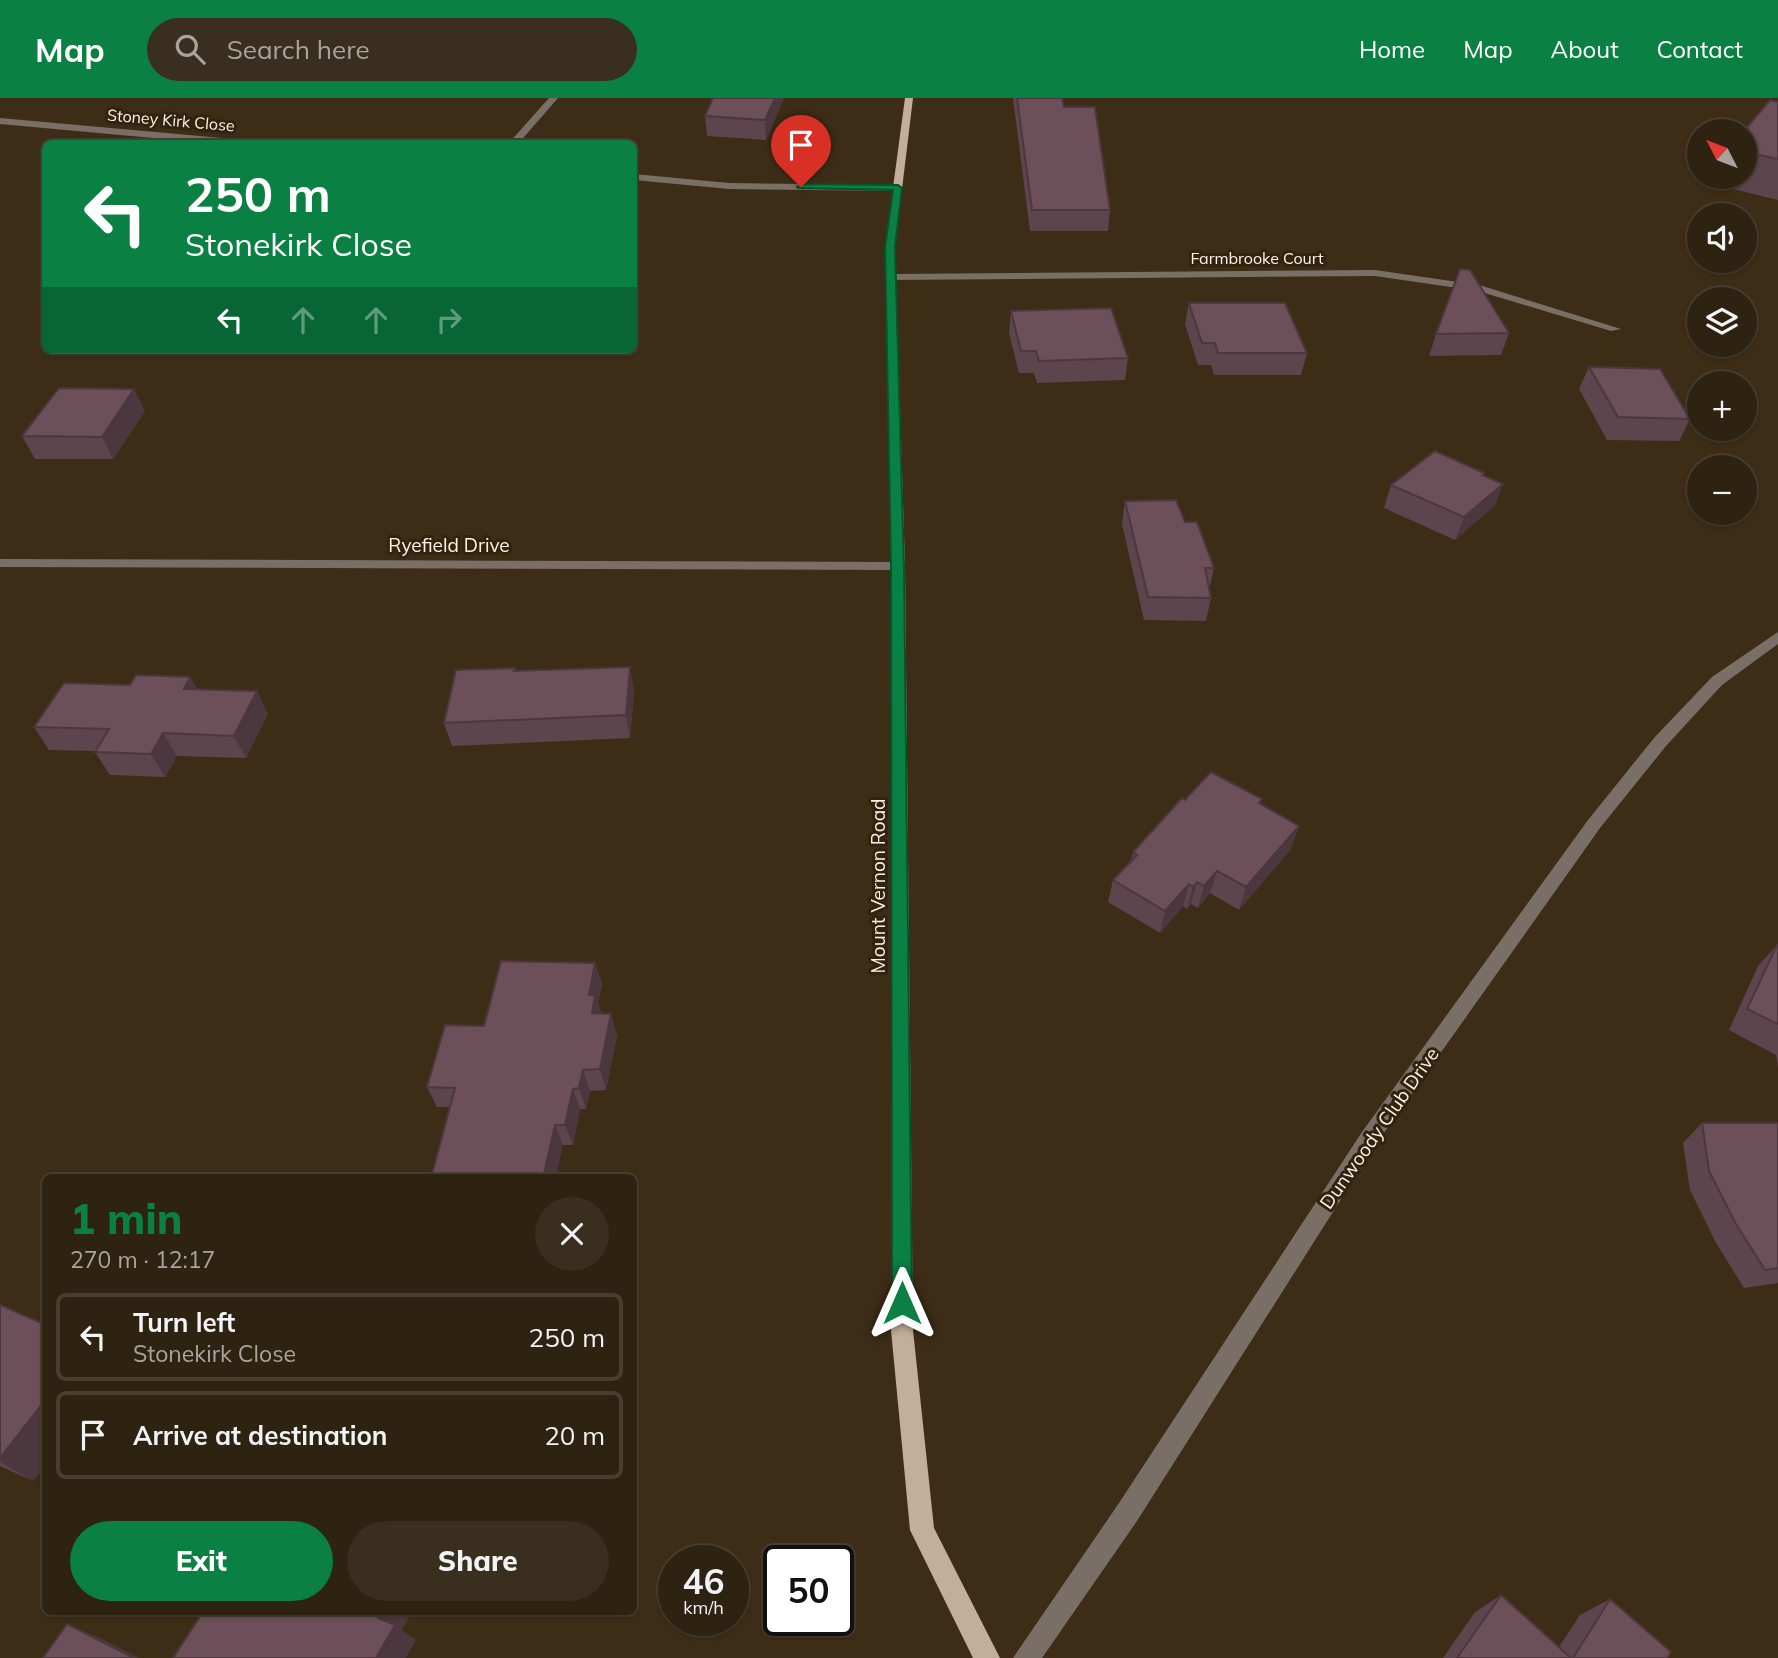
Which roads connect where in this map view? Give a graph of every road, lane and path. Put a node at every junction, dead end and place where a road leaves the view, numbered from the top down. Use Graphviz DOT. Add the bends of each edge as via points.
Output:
graph roads {
  1 [pos="554,98"];
  2 [pos="909,98"];
  3 [pos="0,121"];
  4 [pos="211,140"];
  5 [pos="516,140"];
  6 [pos="637,177"];
  7 [pos="898,188"];
  8 [pos="891,277"];
  9 [pos="1615,329"];
  10 [pos="0,563"];
  11 [pos="898,566"];
  12 [pos="1778,638"];
  13 [pos="987,1658"];
  14 [pos="1026,1658"];
  1 -- 5 [label="street"];
  2 -- 7 [label="main road, Mount Vernon Road"];
  3 -- 4 [label="street, Stoney Kirk Close"];
  6 -- 7 [label="street" via="729,186"];
  7 -- 8 [label="main road, Mount Vernon Road"];
  8 -- 9 [label="street, Farmbrooke Court" via="1376,273 1479,288"];
  8 -- 11 [label="main road, Mount Vernon Road"];
  10 -- 11 [label="street, Ryefield Drive"];
  11 -- 13 [label="main road, Mount Vernon Road" via="902,1330 922,1530"];
  12 -- 14 [label="street, Dunwoody Club Drive" via="1717,681 1594,824 1368,1138 1128,1512"];
}
